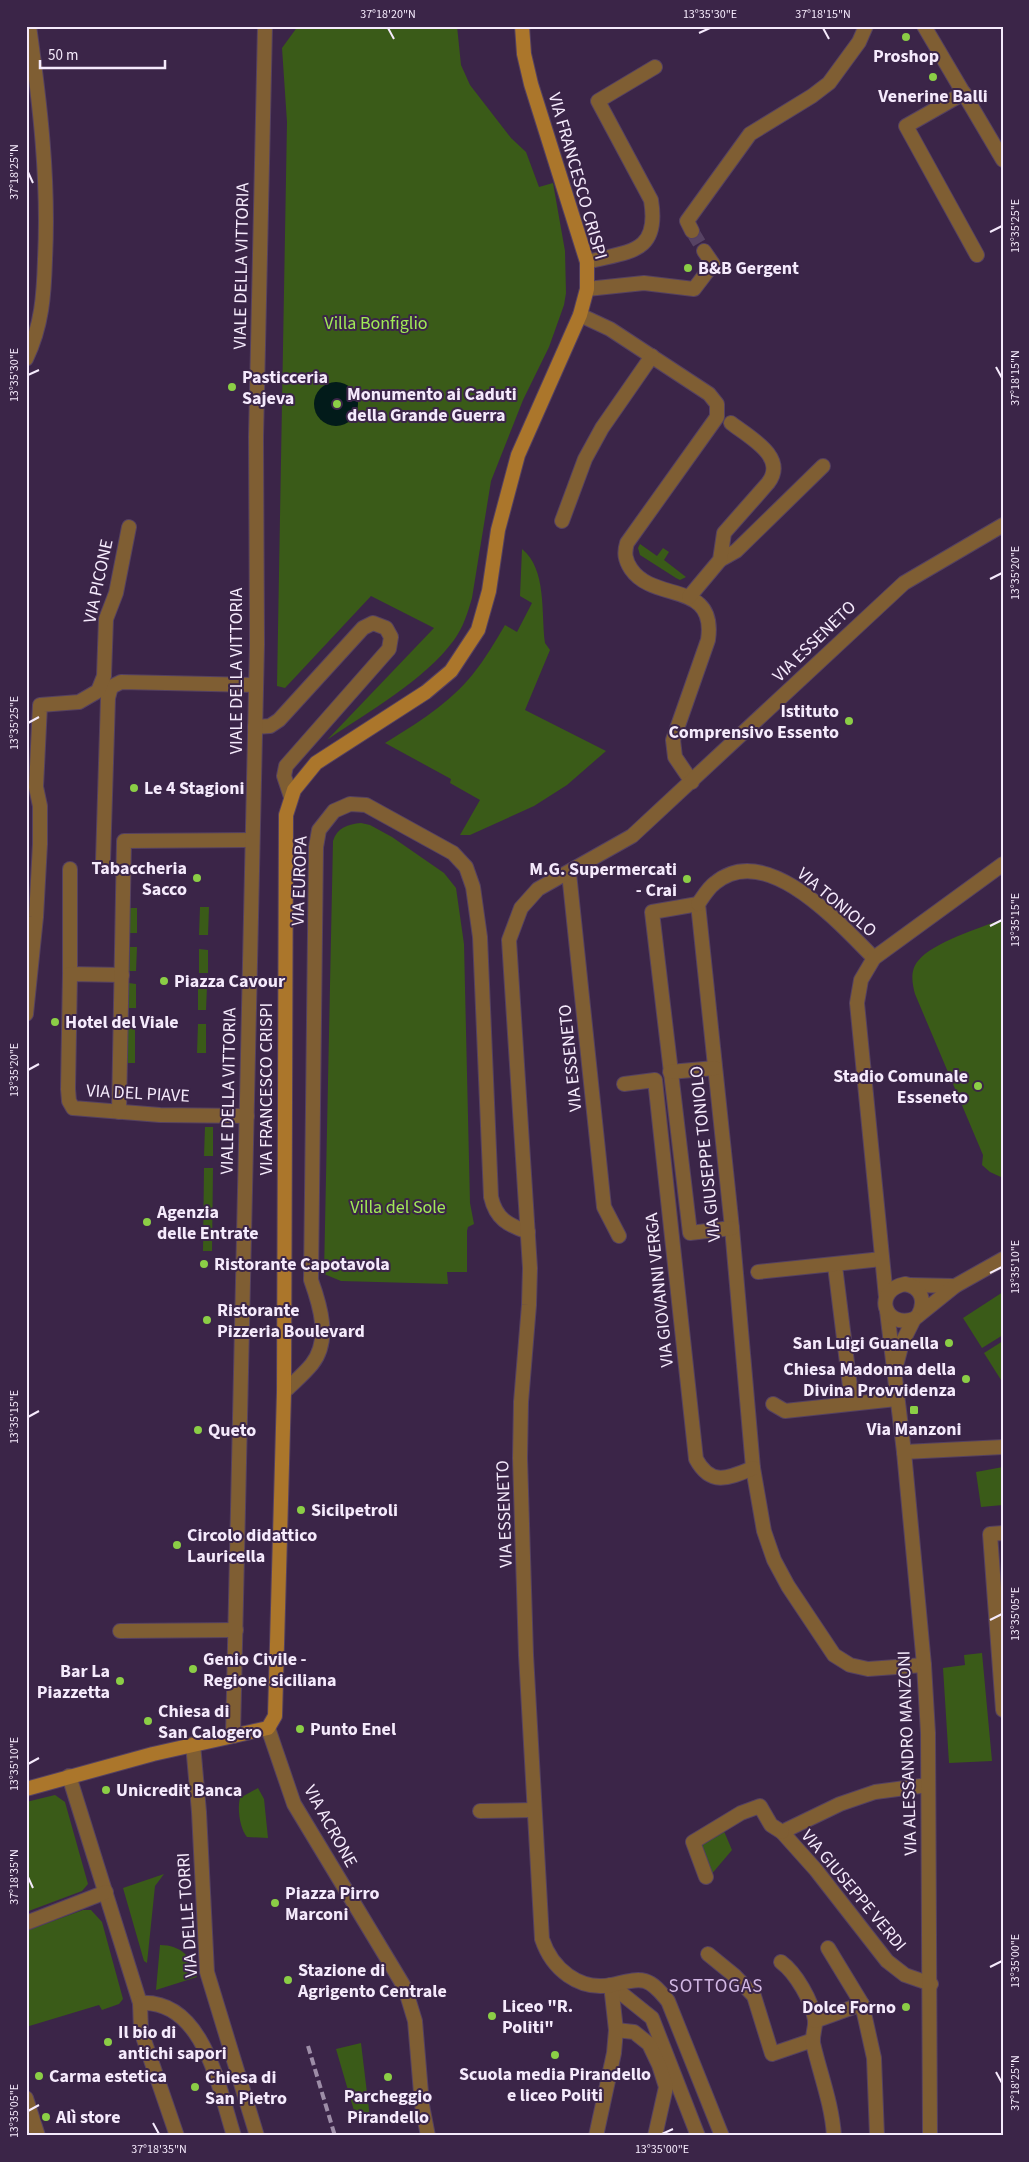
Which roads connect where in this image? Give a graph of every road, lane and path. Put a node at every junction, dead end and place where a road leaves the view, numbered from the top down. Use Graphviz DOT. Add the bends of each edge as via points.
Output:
graph roads {
  1 [pos="29,26"];
  2 [pos="265,26"];
  3 [pos="522,26"];
  4 [pos="866,26"];
  5 [pos="924,26"];
  6 [pos="655,67"];
  7 [pos="964,93"];
  8 [pos="1003,160"];
  9 [pos="692,231"];
  10 [pos="704,251"];
  11 [pos="977,255"];
  12 [pos="587,262"];
  13 [pos="587,289"];
  14 [pos="580,315"];
  15 [pos="652,356"];
  16 [pos="26,359"];
  17 [pos="732,423"];
  18 [pos="824,466"];
  19 [pos="562,521"];
  20 [pos="1003,525"];
  21 [pos="129,527"];
  22 [pos="720,560"];
  23 [pos="689,597"];
  24 [pos="256,685"];
  25 [pos="255,727"];
  26 [pos="692,782"];
  27 [pos="291,798"];
  28 [pos="252,840"];
  29 [pos="103,862"];
  30 [pos="1003,864"];
  31 [pos="70,869"];
  32 [pos="569,873"];
  33 [pos="698,904"];
  34 [pos="874,958"];
  35 [pos="70,974"];
  36 [pos="122,975"];
  37 [pos="26,1014"];
  38 [pos="715,1068"];
  39 [pos="670,1072"];
  40 [pos="624,1084"];
  41 [pos="119,1112"];
  42 [pos="246,1116"];
  43 [pos="732,1228"];
  44 [pos="528,1232"];
  45 [pos="619,1236"];
  46 [pos="882,1259"];
  47 [pos="1003,1259"];
  48 [pos="835,1266"];
  49 [pos="758,1272"];
  50 [pos="907,1284"];
  51 [pos="956,1286"];
  52 [pos="886,1304"];
  53 [pos="916,1318"];
  54 [pos="895,1370"];
  55 [pos="284,1392"];
  56 [pos="896,1399"];
  57 [pos="852,1403"];
  58 [pos="773,1404"];
  59 [pos="1003,1447"];
  60 [pos="904,1452"];
  61 [pos="753,1468"];
  62 [pos="1003,1533"];
  63 [pos="236,1630"];
  64 [pos="120,1631"];
  65 [pos="924,1665"];
  66 [pos="1003,1710"];
  67 [pos="268,1728"];
  68 [pos="233,1736"];
  69 [pos="193,1744"];
  70 [pos="70,1776"];
  71 [pos="928,1785"];
  72 [pos="26,1788"];
  73 [pos="534,1810"];
  74 [pos="480,1811"];
  75 [pos="782,1832"];
  76 [pos="706,1877"];
  77 [pos="106,1892"];
  78 [pos="26,1923"];
  79 [pos="828,1948"];
  80 [pos="708,1954"];
  81 [pos="781,1962"];
  82 [pos="931,1984"];
  83 [pos="611,1985"];
  84 [pos="140,2003"];
  85 [pos="862,2004"];
  86 [pos="815,2021"];
  87 [pos="616,2030"];
  88 [pos="813,2040"];
  89 [pos="26,2098"];
  90 [pos="38,2136"];
  91 [pos="178,2136"];
  92 [pos="234,2136"];
  93 [pos="257,2136"];
  94 [pos="428,2136"];
  95 [pos="596,2136"];
  96 [pos="655,2136"];
  97 [pos="698,2136"];
  98 [pos="722,2136"];
  99 [pos="834,2136"];
  100 [pos="877,2136"];
  101 [pos="930,2136"];
  1 -- 16 [label="street" via="45,155 46,240 42,315"];
  2 -- 24 [label="street, VIALE DELLA VITTORIA" via="256,437"];
  3 -- 12 [label="main road, VIA FRANCESCO CRISPI" via="531,84"];
  4 -- 9 [label="street" via="859,42 829,83 750,134 687,221"];
  5 -- 7 [label="street"];
  6 -- 12 [label="street" via="598,102 651,200 652,233 639,248"];
  7 -- 8 [label="street"];
  7 -- 11 [label="street" via="906,126"];
  10 -- 13 [label="street" via="713,264 694,289 644,284"];
  12 -- 13 [label="main road, VIA FRANCESCO CRISPI"];
  13 -- 14 [label="main road, VIA FRANCESCO CRISPI"];
  14 -- 15 [label="street" via="610,329"];
  14 -- 27 [label="main road, VIA FRANCESCO CRISPI" via="518,455 498,530 485,611 467,649 451,671 426,692 316,763"];
  15 -- 19 [label="street" via="602,428 585,459"];
  15 -- 23 [label="street" via="710,394 719,411 627,543 625,551 626,561 633,572 645,582"];
  17 -- 22 [label="street" via="770,454 774,469 768,484 724,532"];
  18 -- 22 [label="street" via="736,551"];
  20 -- 26 [label="street, VIA ESSENETO" via="904,584"];
  21 -- 37 [label="street, VIA PICONE" via="116,593 106,619 104,676 98,691 79,702 40,705 36,787 40,806 40,844"];
  22 -- 23 [label="street"];
  23 -- 26 [label="street" via="708,614 710,627 673,740 675,757"];
  24 -- 25 [label="street, VIALE DELLA VITTORIA"];
  24 -- 29 [label="street" via="121,682 111,688 108,698"];
  25 -- 27 [label="street" via="270,726 279,720 363,628 373,623 386,628 391,637 389,649 286,766 284,776"];
  25 -- 28 [label="street, VIALE DELLA VITTORIA"];
  26 -- 32 [label="street, VIA ESSENETO" via="632,836"];
  27 -- 55 [label="main road, VIA FRANCESCO CRISPI" via="286,815"];
  28 -- 36 [label="street" via="124,841"];
  28 -- 42 [label="street, VIALE DELLA VITTORIA"];
  30 -- 34 [label="street, VIA ALESSANDRO MANZONI"];
  31 -- 35 [label="street, VIA DEL PIAVE"];
  32 -- 44 [label="street, VIA ESSENETO" via="548,882 529,898 516,918 509,940"];
  32 -- 45 [label="street, VIA ESSENETO" via="604,1207"];
  33 -- 34 [label="street, VIA TONIOLO" via="724,877 746,871 770,874 818,906"];
  33 -- 38 [label="street, VIA GIUSEPPE TONIOLO"];
  33 -- 39 [label="street, VIA GIUSEPPE TONIOLO" via="652,912"];
  34 -- 46 [label="street, VIA ALESSANDRO MANZONI" via="861,980 857,1003"];
  35 -- 36 [label="street"];
  35 -- 41 [label="street, VIA DEL PIAVE" via="69,1101 73,1108"];
  36 -- 41 [label="street"];
  38 -- 39 [label="street"];
  38 -- 43 [label="street, VIA GIUSEPPE TONIOLO"];
  39 -- 43 [label="street, VIA GIUSEPPE TONIOLO" via="690,1232"];
  40 -- 61 [label="street, VIA GIOVANNI VERGA" via="655,1080 696,1459 706,1472 720,1478"];
  41 -- 42 [label="street, VIA DEL PIAVE"];
  42 -- 63 [label="street, VIALE DELLA VITTORIA"];
  43 -- 61 [label="street, VIA GIUSEPPE TONIOLO"];
  44 -- 55 [label="street, VIA EUROPA" via="508,1225 496,1212 491,1197 480,937 466,867 453,853 374,807 358,804 334,810 319,830 316,847 311,1280 319,1302 322,1335 313,1363"];
  44 -- 73 [label="street, VIA ESSENETO" via="530,1305 521,1402 520,1458"];
  46 -- 48 [label="street"];
  46 -- 50 [label="street" via="893,1275"];
  46 -- 52 [label="street, VIA ALESSANDRO MANZONI"];
  47 -- 51 [label="street"];
  48 -- 49 [label="street"];
  48 -- 57 [label="street"];
  50 -- 51 [label="street"];
  50 -- 52 [label="street" via="890,1290"];
  50 -- 53 [label="street" via="918,1290 922,1298 922,1308"];
  51 -- 53 [label="street"];
  52 -- 53 [label="street" via="898,1321"];
  52 -- 54 [label="street, VIA ALESSANDRO MANZONI"];
  53 -- 54 [label="street, VIA ALESSANDRO MANZONI" via="902,1343"];
  54 -- 56 [label="street, VIA ALESSANDRO MANZONI"];
  55 -- 67 [label="main road, VIA FRANCESCO CRISPI" via="276,1708"];
  56 -- 57 [label="street"];
  56 -- 60 [label="street, VIA ALESSANDRO MANZONI"];
  57 -- 58 [label="street" via="785,1411"];
  59 -- 60 [label="street"];
  60 -- 65 [label="street, VIA ALESSANDRO MANZONI"];
  61 -- 65 [label="street, VIA GIUSEPPE TONIOLO" via="764,1532 774,1560 834,1655 850,1666 868,1669"];
  62 -- 66 [label="street" via="990,1534"];
  63 -- 64 [label="street"];
  63 -- 68 [label="street, VIALE DELLA VITTORIA"];
  65 -- 71 [label="street, VIA ALESSANDRO MANZONI"];
  67 -- 68 [label="main road"];
  67 -- 94 [label="street, VIA ACRONE" via="294,1804 405,1988 415,2021"];
  68 -- 69 [label="main road"];
  69 -- 70 [label="main road"];
  69 -- 93 [label="street, VIA DELLE TORRI" via="207,1972"];
  70 -- 72 [label="main road"];
  70 -- 77 [label="street"];
  71 -- 75 [label="street, VIA GIUSEPPE VERDI" via="875,1792 840,1804"];
  71 -- 82 [label="street, VIA ALESSANDRO MANZONI"];
  73 -- 74 [label="street"];
  73 -- 83 [label="street, VIA ESSENETO" via="540,1930 545,1947 561,1970 584,1985"];
  75 -- 76 [label="street" via="771,1825 760,1806 719,1825 692,1842"];
  75 -- 82 [label="street, VIA GIUSEPPE VERDI" via="816,1870 887,1962 905,1976"];
  77 -- 78 [label="street"];
  77 -- 84 [label="street"];
  79 -- 85 [label="street"];
  80 -- 88 [label="street" via="754,1996 772,2054"];
  81 -- 86 [label="street" via="807,1998"];
  82 -- 101 [label="street, VIA ALESSANDRO MANZONI"];
  83 -- 87 [label="street"];
  83 -- 97 [label="street" via="652,2018"];
  83 -- 98 [label="street, VIA ESSENETO" via="646,1981 662,1993"];
  84 -- 91 [label="street" via="141,2031"];
  84 -- 92 [label="street" via="161,2005 173,2012 185,2020 204,2043"];
  85 -- 86 [label="street"];
  85 -- 100 [label="street" via="874,2058"];
  86 -- 88 [label="street"];
  87 -- 95 [label="street"];
  87 -- 96 [label="street" via="634,2032 650,2044 658,2065 666,2087"];
  88 -- 99 [label="street" via="833,2116"];
  89 -- 90 [label="street"];
}
